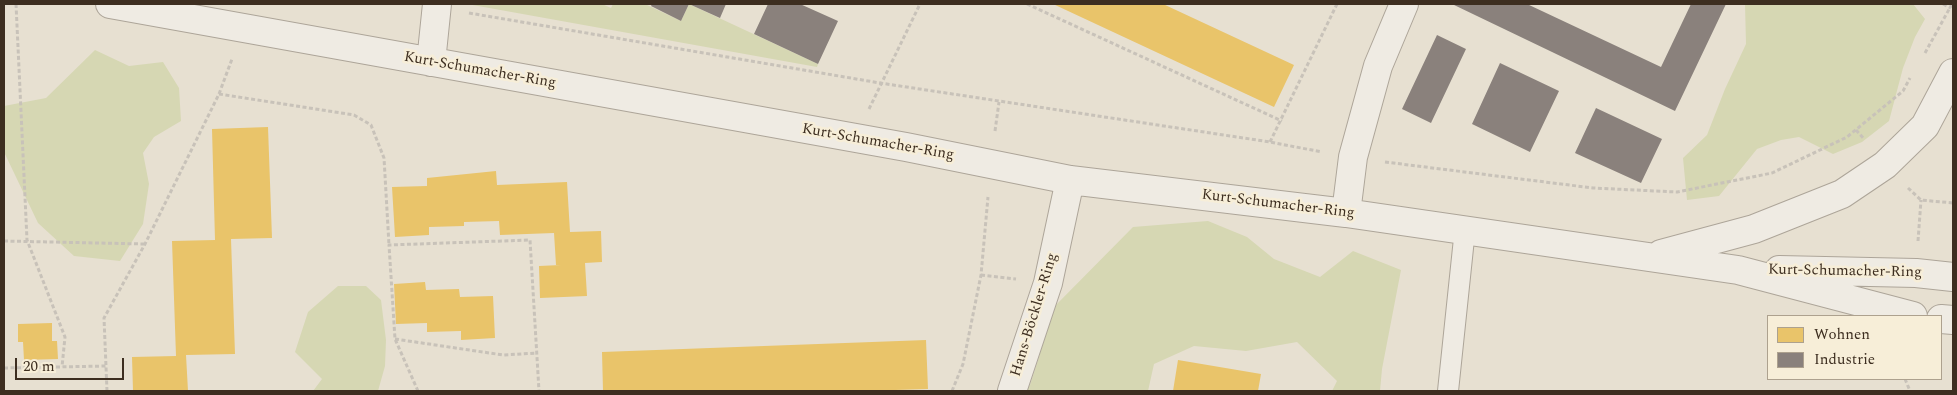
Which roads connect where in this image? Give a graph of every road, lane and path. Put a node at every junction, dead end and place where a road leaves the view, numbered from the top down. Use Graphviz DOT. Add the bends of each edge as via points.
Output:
graph roads {
  1 [pos="16,4"];
  2 [pos="110,4"];
  3 [pos="920,4"];
  4 [pos="1027,4"];
  5 [pos="1337,4"];
  6 [pos="1404,4"];
  7 [pos="1943,4"];
  8 [pos="437,6"];
  9 [pos="1952,6"];
  10 [pos="238,28"];
  11 [pos="1922,57"];
  12 [pos="431,62"];
  13 [pos="1953,73"];
  14 [pos="1913,74"];
  15 [pos="880,83"];
  16 [pos="219,94"];
  17 [pos="999,102"];
  18 [pos="1282,121"];
  19 [pos="856,139"];
  20 [pos="1270,142"];
  21 [pos="1352,157"];
  22 [pos="991,165"];
  23 [pos="1070,180"];
  24 [pos="1953,203"];
  25 [pos="1346,213"];
  26 [pos="1465,229"];
  27 [pos="27,240"];
  28 [pos="4,241"];
  29 [pos="145,244"];
  30 [pos="389,245"];
  31 [pos="1918,249"];
  32 [pos="1650,257"];
  33 [pos="1738,270"];
  34 [pos="1953,277"];
  35 [pos="1909,315"];
  36 [pos="395,339"];
  37 [pos="537,353"];
  38 [pos="106,366"];
  39 [pos="62,367"];
  40 [pos="4,368"];
  41 [pos="107,391"];
  42 [pos="418,391"];
  43 [pos="539,391"];
  44 [pos="952,391"];
  45 [pos="1012,391"];
  46 [pos="1448,391"];
  1 -- 27 [label="path"];
  2 -- 10 [label="street, Kurt-Schumacher-Ring"];
  3 -- 15 [label="path"];
  4 -- 18 [label="path"];
  5 -- 18 [label="path"];
  6 -- 21 [label="street" via="1378,66"];
  7 -- 9 [label="path"];
  8 -- 12 [label="street"];
  8 -- 15 [label="path"];
  9 -- 11 [label="path"];
  10 -- 12 [label="street, Kurt-Schumacher-Ring"];
  10 -- 16 [label="path" via="230,70"];
  12 -- 19 [label="street, Kurt-Schumacher-Ring"];
  13 -- 32 [label="street, Kurt-Schumacher-Ring" via="1925,126 1885,165 1842,194 1754,230"];
  14 -- 21 [label="path" via="1903,91 1847,137 1772,173 1677,192 1593,188"];
  15 -- 17 [label="path"];
  15 -- 19 [label="path"];
  16 -- 29 [label="path"];
  16 -- 30 [label="path" via="354,115 371,126 384,158"];
  17 -- 20 [label="path"];
  17 -- 22 [label="path"];
  18 -- 20 [label="path"];
  19 -- 22 [label="street, Kurt-Schumacher-Ring"];
  20 -- 21 [label="path"];
  21 -- 25 [label="street"];
  22 -- 23 [label="street, Kurt-Schumacher-Ring"];
  22 -- 44 [label="path" via="982,275 963,364"];
  23 -- 25 [label="street, Kurt-Schumacher-Ring"];
  23 -- 45 [label="street, Hans-Böckler-Ring" via="1048,283"];
  24 -- 31 [label="path" via="1921,200"];
  25 -- 26 [label="street, Kurt-Schumacher-Ring"];
  26 -- 32 [label="street, Kurt-Schumacher-Ring"];
  26 -- 46 [label="lane"];
  27 -- 28 [label="path"];
  27 -- 29 [label="path"];
  27 -- 39 [label="path" via="66,337"];
  29 -- 38 [label="path" via="104,318"];
  30 -- 36 [label="path"];
  30 -- 37 [label="path" via="530,240"];
  32 -- 33 [label="street, Kurt-Schumacher-Ring"];
  33 -- 34 [label="street, Kurt-Schumacher-Ring" via="1916,272"];
  33 -- 35 [label="street, Kurt-Schumacher-Ring"];
  36 -- 37 [label="path" via="503,355"];
  36 -- 42 [label="path"];
  37 -- 43 [label="path"];
  38 -- 39 [label="path"];
  38 -- 41 [label="path"];
  39 -- 40 [label="path"];
}
